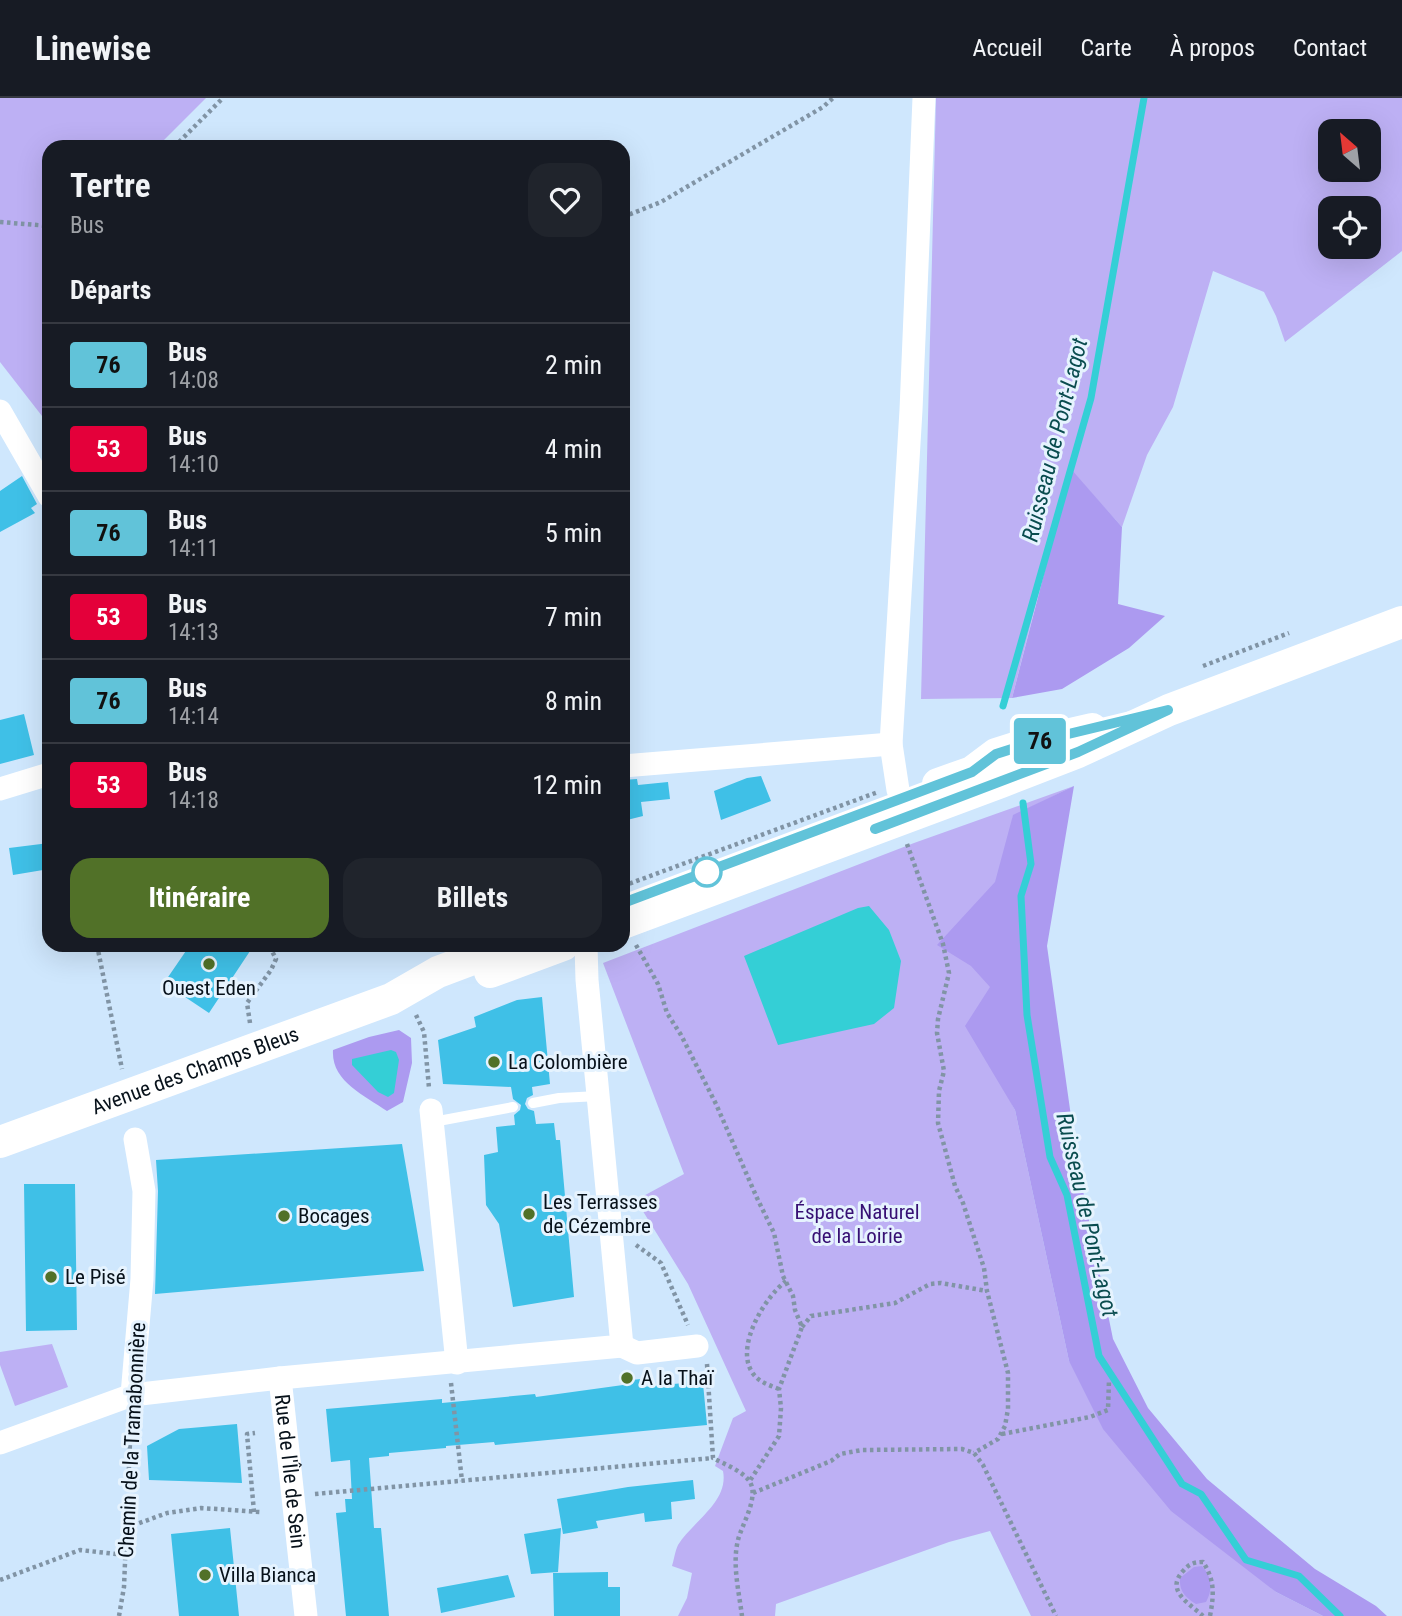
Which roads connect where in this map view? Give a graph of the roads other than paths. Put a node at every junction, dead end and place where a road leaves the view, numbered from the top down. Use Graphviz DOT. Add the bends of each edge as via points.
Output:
graph roads {
  1 [pos="923,98"];
  2 [pos="0,411"];
  3 [pos="42,484"];
  4 [pos="1402,622"];
  5 [pos="891,744"];
  6 [pos="630,764"];
  7 [pos="42,776"];
  8 [pos="0,789"];
  9 [pos="904,808"];
  10 [pos="630,902"];
  11 [pos="630,933"];
  12 [pos="491,952"];
  13 [pos="544,952"];
  14 [pos="586,952"];
  15 [pos="403,1006"];
  16 [pos="599,1096"];
  17 [pos="533,1103"];
  18 [pos="513,1107"];
  19 [pos="432,1116"];
  20 [pos="135,1139"];
  21 [pos="0,1142"];
  22 [pos="622,1346"];
  23 [pos="697,1346"];
  24 [pos="454,1373"];
  25 [pos="280,1378"];
  26 [pos="132,1395"];
  27 [pos="0,1443"];
  28 [pos="306,1616"];
  1 -- 5 [label="street"];
  2 -- 3 [label="street"];
  4 -- 9 [label="main road" via="1168,710 1078,752"];
  5 -- 6 [label="street"];
  5 -- 9 [label="street"];
  7 -- 8 [label="street"];
  9 -- 10 [label="main road"];
  9 -- 11 [label="main road"];
  12 -- 15 [label="main road, Avenue des Champs Bleus" via="438,972"];
  13 -- 15 [label="main road, Avenue des Champs Bleus"];
  14 -- 16 [label="street"];
  15 -- 21 [label="main road, Avenue des Champs Bleus"];
  16 -- 17 [label="lane"];
  16 -- 22 [label="street"];
  18 -- 19 [label="lane"];
  19 -- 24 [label="street"];
  20 -- 26 [label="street, Chemin de la Tramabonnière" via="144,1191"];
  22 -- 23 [label="street, Rue de l'Île de Sein" via="637,1353"];
  22 -- 24 [label="street, Rue de l'Île de Sein"];
  24 -- 25 [label="street, Rue de l'Île de Sein"];
  25 -- 26 [label="street"];
  25 -- 28 [label="street, Rue de l'Île de Sein"];
  26 -- 27 [label="street"];
}
